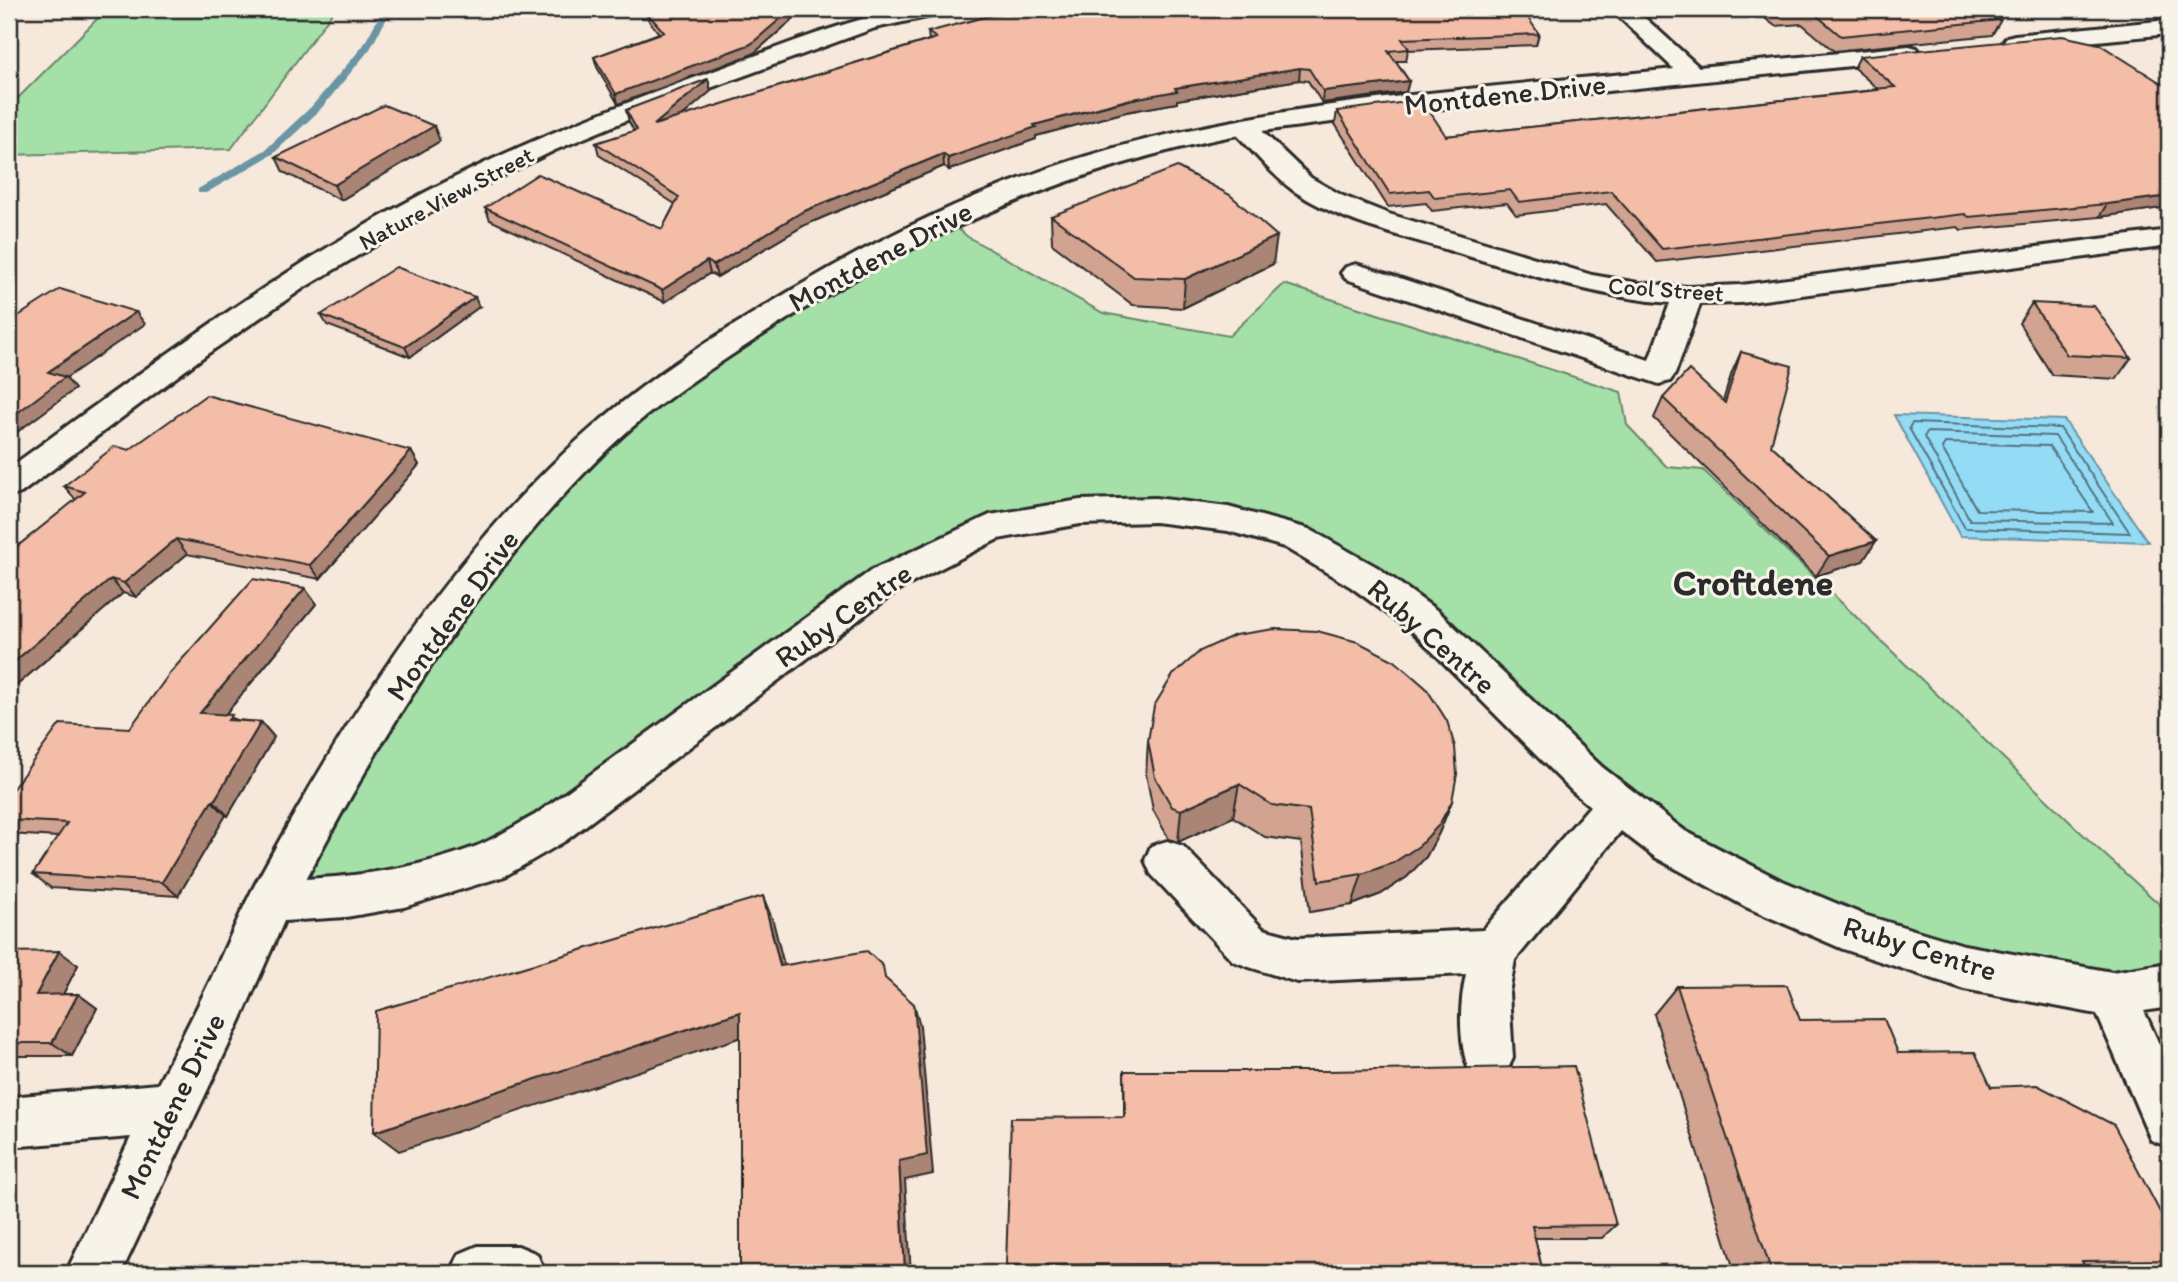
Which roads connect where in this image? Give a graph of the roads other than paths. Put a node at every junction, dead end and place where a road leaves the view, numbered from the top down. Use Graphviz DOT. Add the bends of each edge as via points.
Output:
graph roads {
  1 [pos="933,9"];
  2 [pos="1622,9"];
  3 [pos="860,16"];
  4 [pos="2169,27"];
  5 [pos="1984,45"];
  6 [pos="1942,49"];
  7 [pos="1694,75"];
  8 [pos="1243,127"];
  9 [pos="2169,238"];
  10 [pos="1356,273"];
  11 [pos="1688,296"];
  12 [pos="9,485"];
  13 [pos="1618,803"];
  14 [pos="1167,860"];
  15 [pos="271,901"];
  16 [pos="1494,951"];
  17 [pos="2169,985"];
  18 [pos="2112,994"];
  19 [pos="1489,1058"];
  20 [pos="171,1108"];
  21 [pos="9,1122"];
  22 [pos="2169,1122"];
  23 [pos="93,1273"];
  24 [pos="478,1273"];
  25 [pos="518,1273"];
  1 -- 3 [label="street, Nature View Street"];
  2 -- 7 [label="street"];
  3 -- 12 [label="street, Nature View Street" via="546,145 433,199 295,281 196,347"];
  4 -- 5 [label="street"];
  6 -- 7 [label="street, Montdene Drive"];
  7 -- 8 [label="street, Montdene Drive" via="1343,111"];
  8 -- 11 [label="street, Cool Street" via="1302,184 1379,220 1588,283"];
  8 -- 15 [label="street, Montdene Drive" via="1154,145 1057,173 974,205 862,260 779,309 689,368 599,439 517,526 435,628 356,749"];
  9 -- 11 [label="street, Cool Street" via="1741,294"];
  10 -- 11 [label="street" via="1659,374"];
  13 -- 15 [label="street, Ruby Centre" via="1587,779 1426,622 1364,577 1296,538 1228,519 1167,512 1080,512 990,528 885,580 550,828 489,862 404,887 346,897"];
  13 -- 16 [label="street"];
  13 -- 18 [label="street, Ruby Centre" via="1671,844 1762,893 1859,934 1964,967"];
  14 -- 16 [label="street" via="1249,946 1297,960"];
  15 -- 20 [label="street, Montdene Drive"];
  16 -- 19 [label="street" via="1485,993"];
  17 -- 18 [label="street, Ruby Centre"];
  18 -- 22 [label="street"];
  20 -- 21 [label="street"];
  20 -- 23 [label="street, Montdene Drive"];
  24 -- 25 [label="street"];
}
